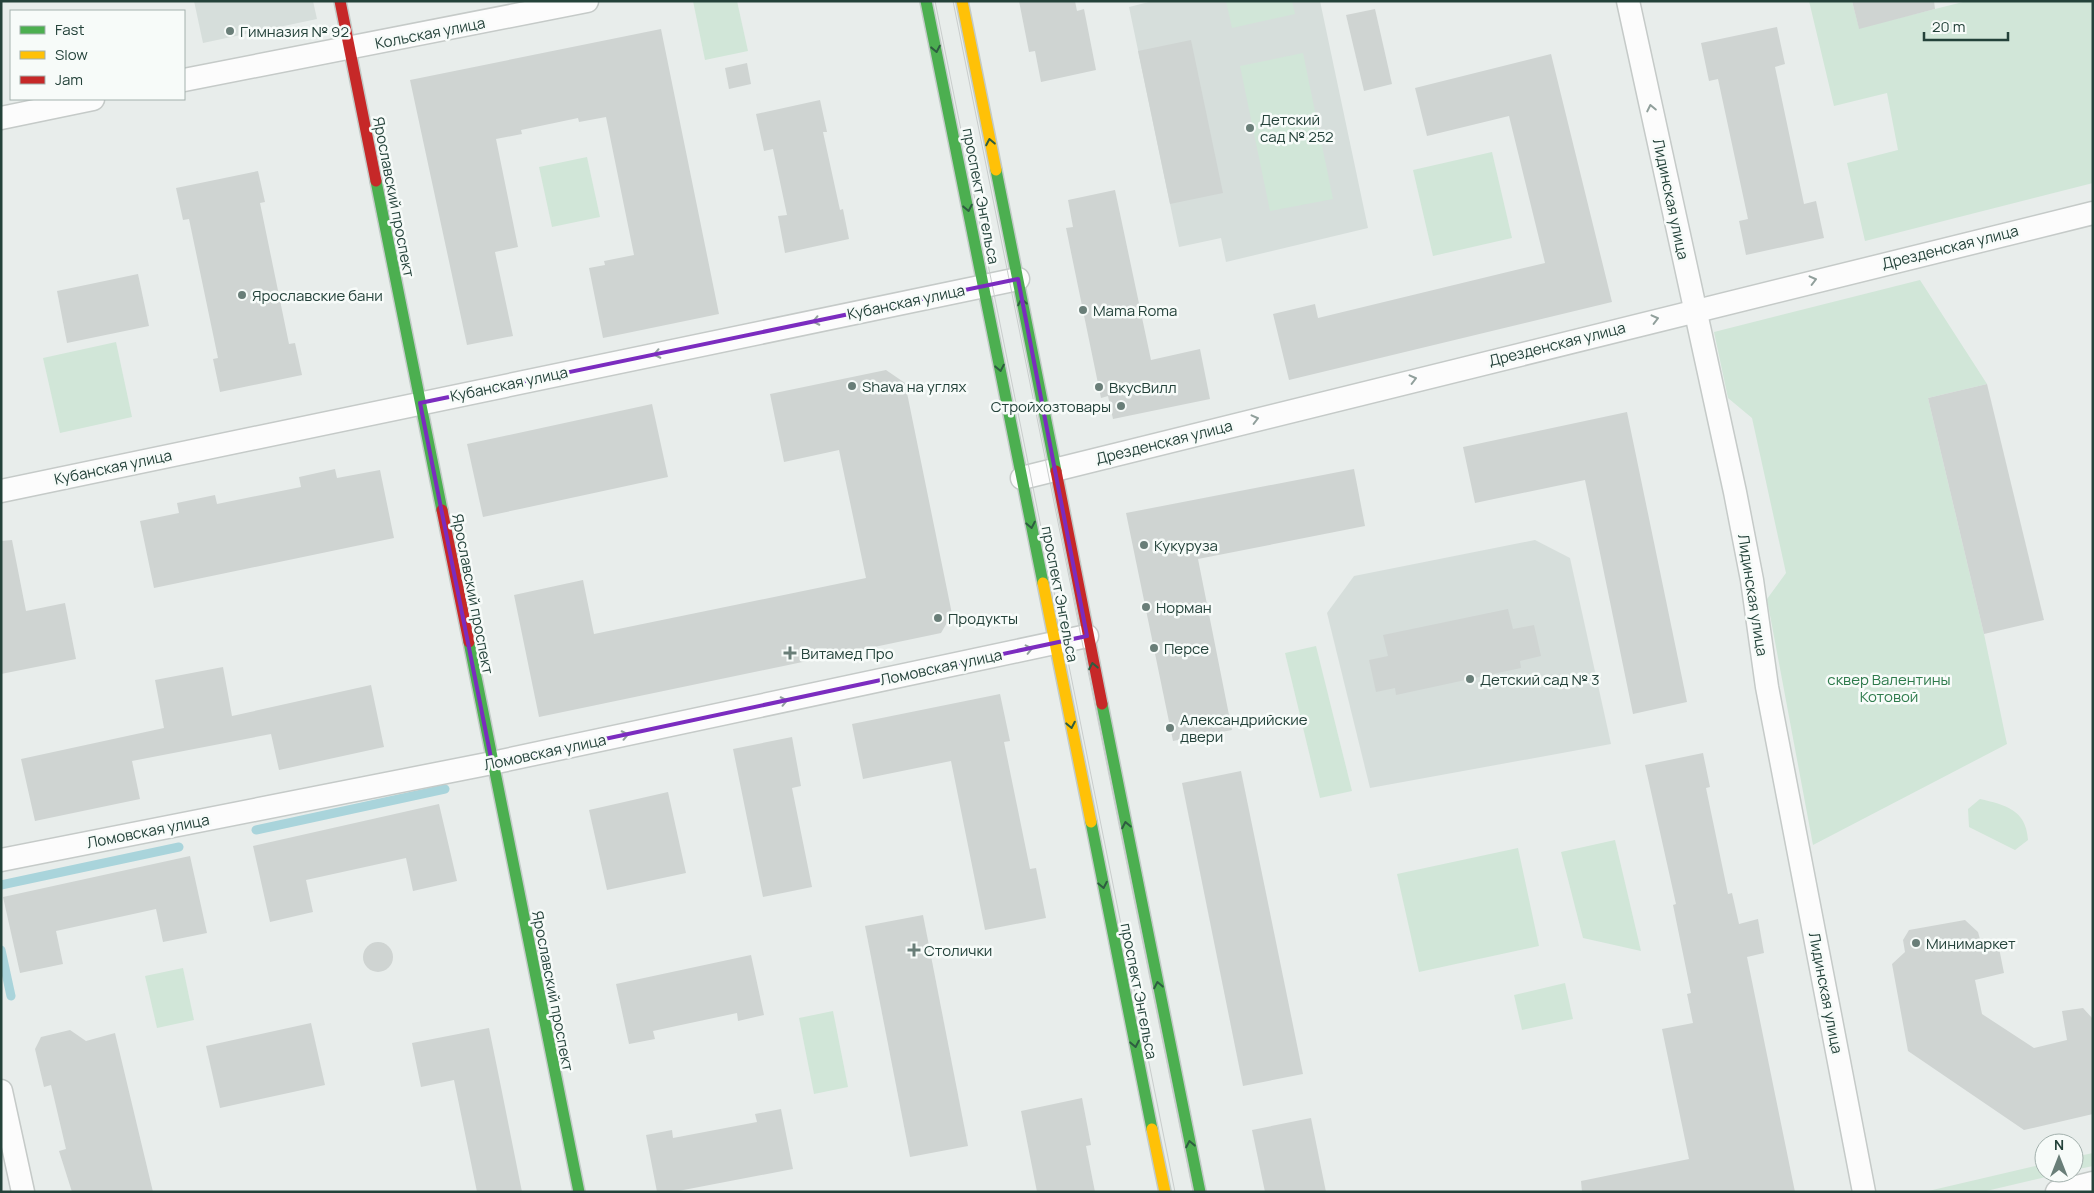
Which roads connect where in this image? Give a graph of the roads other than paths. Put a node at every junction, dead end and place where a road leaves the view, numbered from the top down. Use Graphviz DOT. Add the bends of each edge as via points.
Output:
graph roads {
  1 [pos="340,1"];
  2 [pos="587,1"];
  3 [pos="926,1"];
  4 [pos="962,1"];
  5 [pos="1628,1"];
  6 [pos="349,49"];
  7 [pos="185,80"];
  8 [pos="88,100"];
  9 [pos="1,118"];
  10 [pos="2093,213"];
  11 [pos="1018,279"];
  12 [pos="983,286"];
  13 [pos="1694,310"];
  14 [pos="420,403"];
  15 [pos="1055,470"];
  16 [pos="1022,478"];
  17 [pos="1,491"];
  18 [pos="1088,636"];
  19 [pos="1054,643"];
  20 [pos="492,763"];
  21 [pos="1,860"];
  22 [pos="1,1092"];
  23 [pos="2093,1183"];
  24 [pos="23,1192"];
  25 [pos="579,1192"];
  26 [pos="1165,1192"];
  27 [pos="1200,1192"];
  28 [pos="1864,1192"];
  29 [pos="2057,1192"];
  1 -- 6 [label="main road, Ярославский проспект"];
  2 -- 6 [label="street, Кольская улица"];
  3 -- 12 [label="main road, проспект Энгельса, one-way"];
  11 -- 4 [label="main road, проспект Энгельса, one-way"];
  13 -- 5 [label="street, Лидинская улица, one-way"];
  6 -- 7 [label="street, Кольская улица" via="314,53"];
  6 -- 14 [label="main road, Ярославский проспект"];
  8 -- 9 [label="street"];
  13 -- 10 [label="street, Дрезденская улица, one-way"];
  11 -- 12 [label="street, Кубанская улица"];
  15 -- 11 [label="main road, проспект Энгельса, one-way"];
  12 -- 14 [label="street, Кубанская улица, one-way"];
  12 -- 16 [label="main road, проспект Энгельса, one-way"];
  15 -- 13 [label="street, Дрезденская улица, one-way"];
  13 -- 28 [label="street, Лидинская улица" via="1752,580 1767,686"];
  14 -- 17 [label="street, Кубанская улица"];
  14 -- 20 [label="main road, Ярославский проспект"];
  15 -- 16 [label="street, Дрезденская улица"];
  15 -- 18 [label="main road, проспект Энгельса"];
  16 -- 19 [label="main road, проспект Энгельса, one-way"];
  18 -- 19 [label="street, Ломовская улица"];
  27 -- 18 [label="main road, проспект Энгельса, one-way"];
  20 -- 19 [label="street, Ломовская улица, one-way"];
  19 -- 26 [label="main road, проспект Энгельса, one-way"];
  20 -- 21 [label="street, Ломовская улица"];
  20 -- 25 [label="main road, Ярославский проспект"];
  22 -- 24 [label="street"];
  23 -- 29 [label="street"];
}
